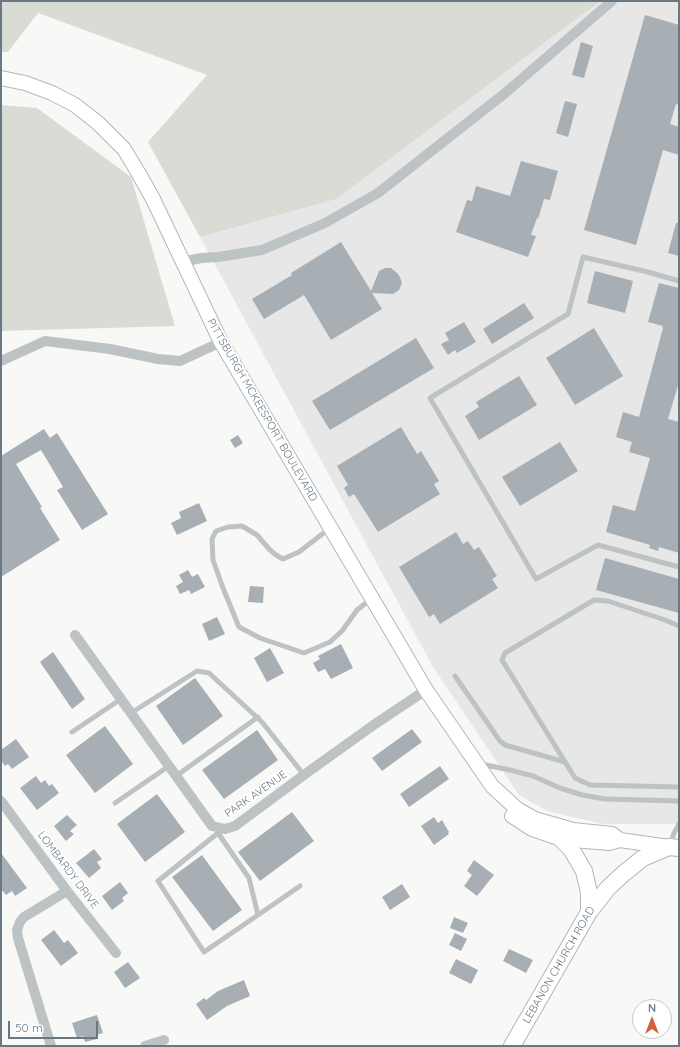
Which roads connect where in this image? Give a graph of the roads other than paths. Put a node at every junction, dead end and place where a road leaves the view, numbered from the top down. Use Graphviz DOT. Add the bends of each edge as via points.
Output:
graph roads {
  1 [pos="612,1"];
  2 [pos="1,78"];
  3 [pos="182,262"];
  4 [pos="679,280"];
  5 [pos="221,342"];
  6 [pos="1,361"];
  7 [pos="330,528"];
  8 [pos="679,567"];
  9 [pos="372,599"];
  10 [pos="679,626"];
  11 [pos="75,635"];
  12 [pos="455,676"];
  13 [pos="426,690"];
  14 [pos="121,699"];
  15 [pos="131,713"];
  16 [pos="258,717"];
  17 [pos="72,732"];
  18 [pos="565,762"];
  19 [pos="476,763"];
  20 [pos="169,766"];
  21 [pos="304,775"];
  22 [pos="176,776"];
  23 [pos="492,786"];
  24 [pos="679,787"];
  25 [pos="1,801"];
  26 [pos="679,802"];
  27 [pos="115,803"];
  28 [pos="679,824"];
  29 [pos="221,831"];
  30 [pos="561,839"];
  31 [pos="620,840"];
  32 [pos="674,848"];
  33 [pos="300,886"];
  34 [pos="67,890"];
  35 [pos="589,912"];
  36 [pos="258,915"];
  37 [pos="116,953"];
  38 [pos="164,1040"];
  39 [pos="52,1046"];
  40 [pos="145,1046"];
  41 [pos="512,1046"];
  1 -- 3 [label="street" via="504,94 378,193 325,224 262,250"];
  2 -- 3 [label="main road, PITTSBURGH MCKEESPORT BOULEVARD" via="25,83 75,105 124,149 153,199"];
  3 -- 5 [label="main road, PITTSBURGH MCKEESPORT BOULEVARD"];
  4 -- 8 [label="lane" via="583,257 568,314 430,398 536,579 598,545"];
  5 -- 6 [label="street" via="180,360 158,359 110,349 45,341"];
  5 -- 7 [label="main road, PITTSBURGH MCKEESPORT BOULEVARD"];
  7 -- 9 [label="main road, PITTSBURGH MCKEESPORT BOULEVARD"];
  7 -- 9 [label="lane" via="299,552 283,559 269,549 257,534 242,526 228,526 216,531 212,539 213,560 239,627 260,638 304,653 330,642 342,631 357,610"];
  9 -- 13 [label="main road, PITTSBURGH MCKEESPORT BOULEVARD"];
  10 -- 18 [label="lane" via="608,601 594,600 505,653 502,660"];
  11 -- 14 [label="street, PARK AVENUE"];
  12 -- 18 [label="lane" via="505,745"];
  13 -- 19 [label="main road, PITTSBURGH MCKEESPORT BOULEVARD"];
  13 -- 21 [label="street, PARK AVENUE"];
  14 -- 15 [label="street, PARK AVENUE"];
  14 -- 17 [label="lane"];
  15 -- 16 [label="lane" via="197,671 209,673"];
  15 -- 20 [label="street, PARK AVENUE"];
  16 -- 21 [label="lane"];
  16 -- 22 [label="lane"];
  18 -- 24 [label="lane" via="575,778 590,785"];
  19 -- 23 [label="main road, PITTSBURGH MCKEESPORT BOULEVARD"];
  19 -- 26 [label="lane" via="533,776 582,795 605,799"];
  20 -- 22 [label="street, PARK AVENUE"];
  20 -- 27 [label="lane"];
  21 -- 29 [label="street, PARK AVENUE" via="235,826"];
  22 -- 29 [label="street, PARK AVENUE" via="212,826"];
  23 -- 30 [label="main road, PITTSBURGH MCKEESPORT BOULEVARD" via="496,800 511,815 532,829"];
  23 -- 31 [label="main road, PITTSBURGH MCKEESPORT BOULEVARD" via="517,809 535,819 573,830 612,834"];
  25 -- 34 [label="street, LOMBARDY DRIVE"];
  28 -- 32 [label="lane" via="674,833"];
  29 -- 36 [label="lane" via="249,878"];
  29 -- 36 [label="lane" via="158,881 204,952"];
  30 -- 31 [label="main road, PITTSBURGH MCKEESPORT BOULEVARD" via="609,843"];
  30 -- 35 [label="main road" via="571,849 584,871 589,893"];
  31 -- 32 [label="main road, PITTSBURGH MCKEESPORT BOULEVARD"];
  32 -- 35 [label="main road, LEBANON CHURCH ROAD" via="643,858 608,888"];
  33 -- 36 [label="lane"];
  34 -- 37 [label="street, LOMBARDY DRIVE"];
  34 -- 39 [label="street" via="24,917 17,930"];
  35 -- 41 [label="main road, LEBANON CHURCH ROAD"];
  38 -- 40 [label="street"];
}
